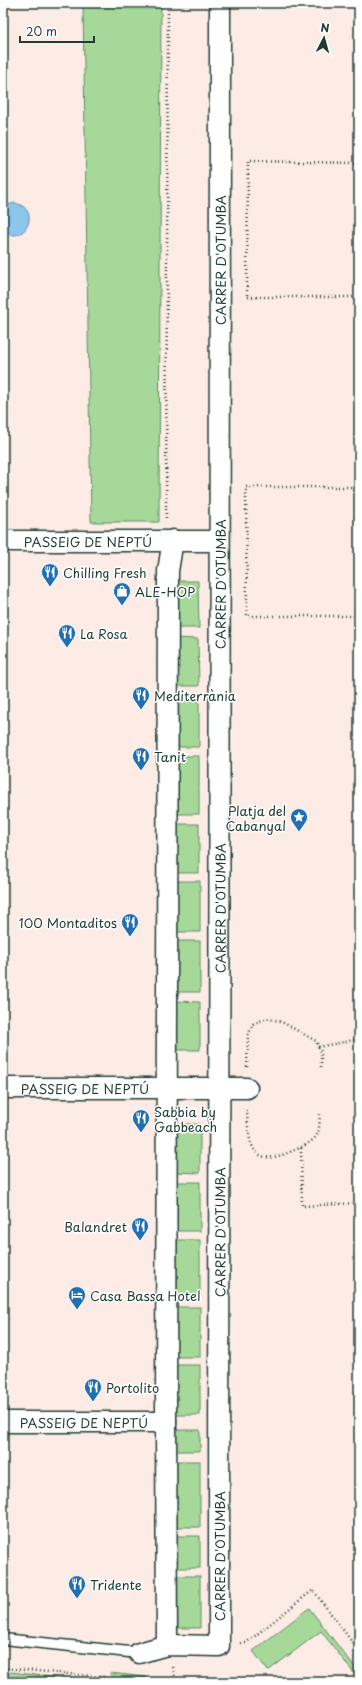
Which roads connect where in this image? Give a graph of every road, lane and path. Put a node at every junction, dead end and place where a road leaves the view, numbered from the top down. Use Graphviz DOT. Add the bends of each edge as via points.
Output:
graph roads {
  1 [pos="168,3"];
  2 [pos="220,3"];
  3 [pos="359,163"];
  4 [pos="359,297"];
  5 [pos="359,487"];
  6 [pos="169,540"];
  7 [pos="3,541"];
  8 [pos="219,541"];
  9 [pos="359,616"];
  10 [pos="359,1039"];
  11 [pos="318,1047"];
  12 [pos="321,1068"];
  13 [pos="167,1087"];
  14 [pos="219,1087"];
  15 [pos="3,1088"];
  16 [pos="246,1088"];
  17 [pos="320,1114"];
  18 [pos="301,1147"];
  19 [pos="359,1203"];
  20 [pos="3,1422"];
  21 [pos="166,1422"];
  22 [pos="3,1639"];
  23 [pos="167,1645"];
  24 [pos="219,1646"];
  25 [pos="359,1650"];
  26 [pos="139,1654"];
  27 [pos="3,1668"];
  28 [pos="103,1682"];
  1 -- 6 [label="path"];
  2 -- 8 [label="street, CARRER D'OTUMBA"];
  3 -- 4 [label="path" via="248,162 247,265 247,297"];
  5 -- 9 [label="path" via="246,487 247,616"];
  6 -- 7 [label="street, PASSEIG DE NEPTÚ"];
  6 -- 8 [label="street, PASSEIG DE NEPTÚ"];
  6 -- 13 [label="street"];
  8 -- 14 [label="street, CARRER D'OTUMBA"];
  10 -- 11 [label="path"];
  11 -- 12 [label="path" via="321,1052"];
  11 -- 16 [label="path" via="316,1041 282,1022 267,1018 253,1024 248,1035"];
  13 -- 14 [label="street, PASSEIG DE NEPTÚ"];
  13 -- 15 [label="street, PASSEIG DE NEPTÚ"];
  13 -- 21 [label="street"];
  14 -- 16 [label="street, PASSEIG DE NEPTÚ"];
  14 -- 24 [label="street, CARRER D'OTUMBA"];
  16 -- 18 [label="path" via="249,1141 257,1153 265,1158 279,1157"];
  17 -- 18 [label="path" via="318,1134"];
  18 -- 19 [label="path" via="302,1206"];
  20 -- 21 [label="street, PASSEIG DE NEPTÚ"];
  21 -- 23 [label="street"];
  22 -- 26 [label="lane"];
  23 -- 24 [label="street"];
  23 -- 26 [label="street"];
  24 -- 25 [label="path" via="246,1643 313,1590"];
  27 -- 28 [label="path" via="103,1678"];
}
